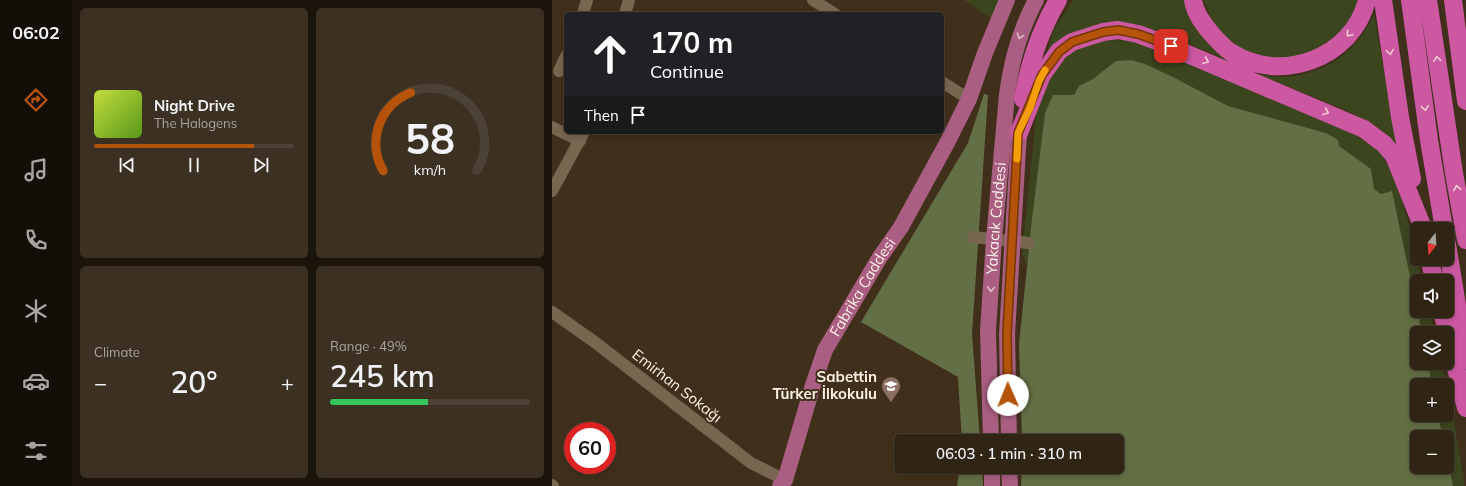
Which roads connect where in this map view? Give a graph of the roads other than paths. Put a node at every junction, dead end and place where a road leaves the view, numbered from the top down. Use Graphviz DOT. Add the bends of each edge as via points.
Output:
graph roads {
  1 [pos="587,0"];
  2 [pos="629,0"];
  3 [pos="813,0"];
  4 [pos="1007,0"];
  5 [pos="1012,0"];
  6 [pos="1036,0"];
  7 [pos="1058,0"];
  8 [pos="1193,0"];
  9 [pos="1367,0"];
  10 [pos="1383,0"];
  11 [pos="1410,0"];
  12 [pos="1428,0"];
  13 [pos="1453,0"];
  14 [pos="1462,0"];
  15 [pos="1466,9"];
  16 [pos="584,12"];
  17 [pos="626,12"];
  18 [pos="832,12"];
  19 [pos="999,18"];
  20 [pos="564,60"];
  21 [pos="559,71"];
  22 [pos="944,83"];
  23 [pos="969,99"];
  24 [pos="1466,101"];
  25 [pos="552,127"];
  26 [pos="564,131"];
  27 [pos="1018,133"];
  28 [pos="582,136"];
  29 [pos="553,188"];
  30 [pos="1419,222"];
  31 [pos="1420,222"];
  32 [pos="1443,222"];
  33 [pos="974,237"];
  34 [pos="1466,240"];
  35 [pos="1029,243"];
  36 [pos="1451,266"];
  37 [pos="552,312"];
  38 [pos="1444,318"];
  39 [pos="1466,360"];
  40 [pos="1466,408"];
  41 [pos="991,434"];
  42 [pos="1009,434"];
  43 [pos="992,474"];
  44 [pos="1009,474"];
  45 [pos="782,483"];
  46 [pos="992,486"];
  47 [pos="1010,486"];
  1 -- 16 [label="street"];
  2 -- 17 [label="street"];
  3 -- 18 [label="street"];
  4 -- 19 [label="main road"];
  5 -- 19 [label="main road"];
  6 -- 41 [label="main road, Yakacık Caddesi, one-way" via="1017,46 1007,95 988,325"];
  7 -- 27 [label="highway, Yakacık Caddesi" via="1042,29 1031,61"];
  9 -- 8 [label="highway, one-way" via="1350,35 1336,47 1311,61 1288,66 1254,63 1231,53 1200,19"];
  10 -- 31 [label="highway, one-way" via="1400,118"];
  11 -- 32 [label="highway, one-way"];
  34 -- 12 [label="highway, one-way"];
  13 -- 24 [label="highway"];
  14 -- 15 [label="highway"];
  19 -- 23 [label="main road, Fabrika Caddesi"];
  20 -- 21 [label="street"];
  22 -- 23 [label="street"];
  23 -- 45 [label="main road, Fabrika Caddesi" via="948,143 901,227 880,257 825,350"];
  25 -- 26 [label="street"];
  27 -- 30 [label="highway, one-way" via="1039,81 1059,52 1072,42 1103,32 1118,30 1138,34 1364,129 1384,144 1394,156"];
  27 -- 42 [label="main road, Yakacık Caddesi" via="1007,334"];
  28 -- 29 [label="street"];
  33 -- 35 [label="street"];
  36 -- 39 [label="highway"];
  37 -- 45 [label="street, Emirhan Sokağı" via="751,463"];
  38 -- 40 [label="highway"];
  43 -- 46 [label="main road"];
  44 -- 47 [label="main road"];
}
